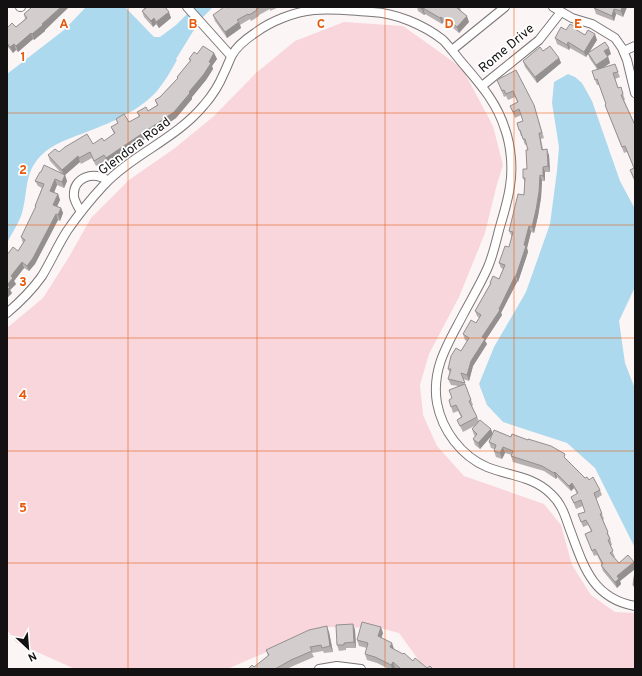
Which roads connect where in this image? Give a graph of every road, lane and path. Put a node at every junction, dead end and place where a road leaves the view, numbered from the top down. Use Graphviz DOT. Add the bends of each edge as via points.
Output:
graph roads {
  1 [pos="187,7"];
  2 [pos="505,7"];
  3 [pos="553,7"];
  4 [pos="561,12"];
  5 [pos="635,46"];
  6 [pos="452,50"];
  7 [pos="624,51"];
  8 [pos="231,56"];
  9 [pos="482,86"];
  10 [pos="635,93"];
  11 [pos="108,181"];
  12 [pos="81,212"];
  13 [pos="7,313"];
  14 [pos="635,606"];
  15 [pos="319,669"];
  16 [pos="361,669"];
  1 -- 8 [label="street"];
  2 -- 6 [label="street"];
  3 -- 4 [label="street"];
  4 -- 7 [label="street" via="606,32"];
  4 -- 9 [label="street, Rome Drive" via="539,40"];
  5 -- 7 [label="street"];
  6 -- 8 [label="street" via="430,31 398,16 380,12 316,10 265,26 251,35"];
  6 -- 9 [label="street"];
  7 -- 10 [label="street"];
  8 -- 11 [label="street, Glendora Road" via="215,91 195,115"];
  9 -- 14 [label="street" via="506,130 510,150 510,186 488,267 440,362 436,376 440,416 454,441 472,458 486,466 527,478 552,494 564,514 582,563 593,583 611,597"];
  11 -- 12 [label="street, Glendora Road"];
  11 -- 12 [label="street" via="99,175 89,176 80,181 75,189 74,198"];
  12 -- 13 [label="street, Glendora Road" via="40,278"];
  15 -- 16 [label="street" via="337,666"];
}
